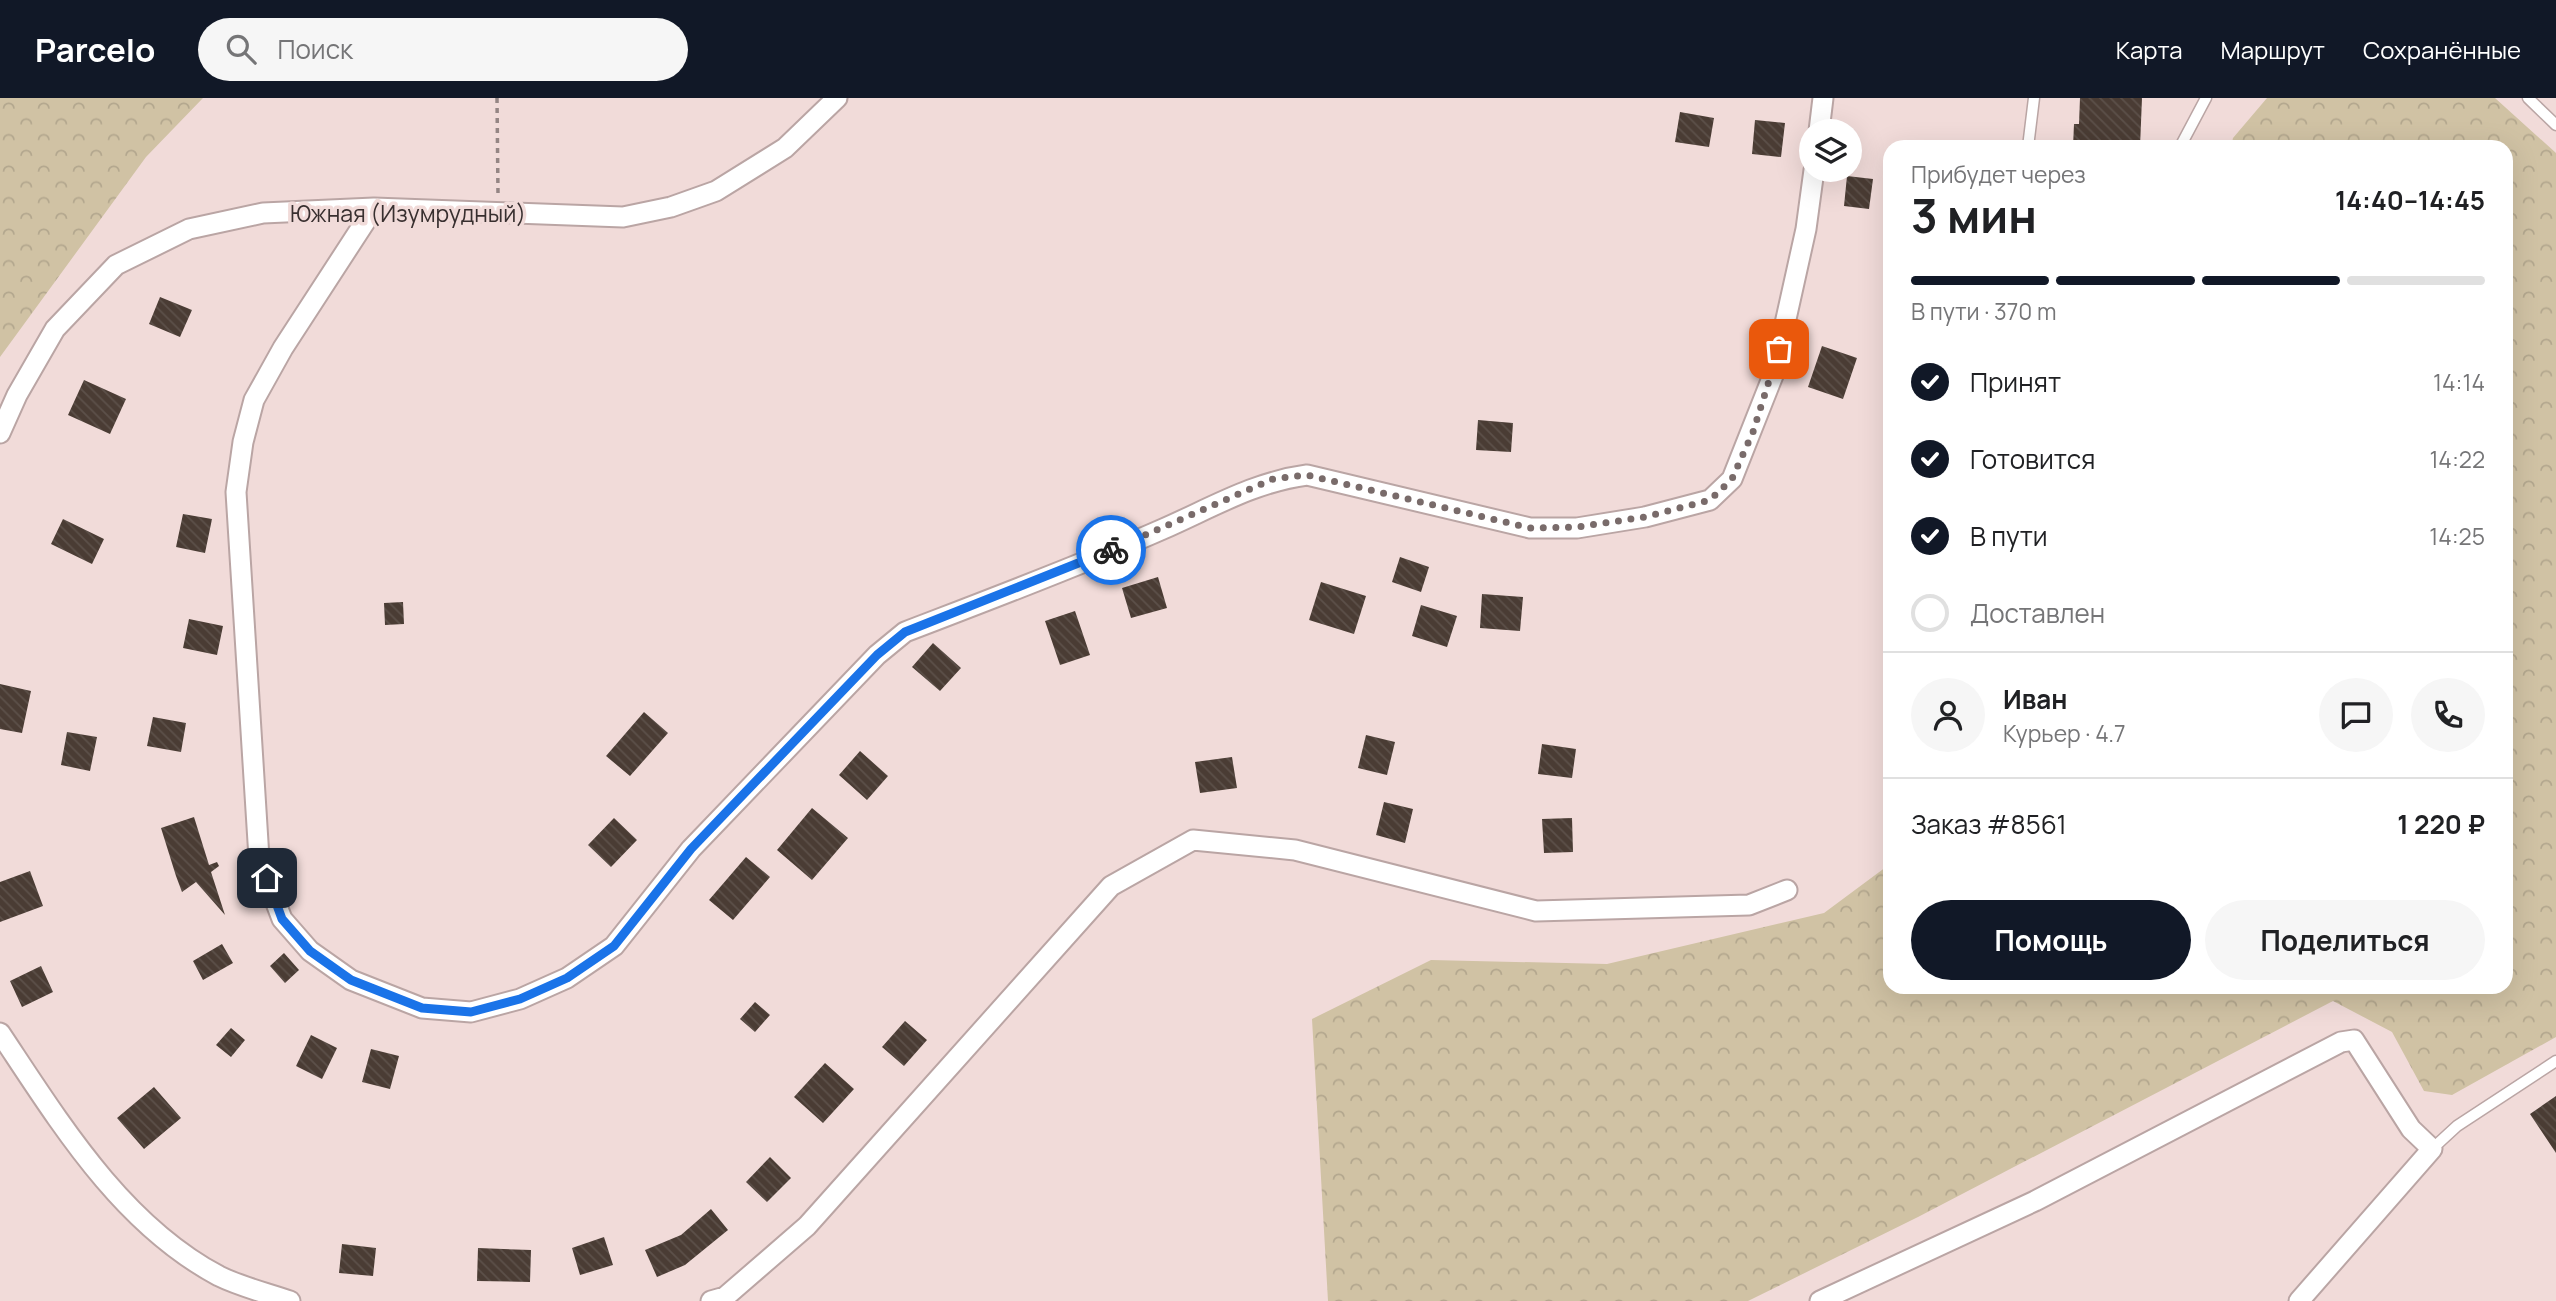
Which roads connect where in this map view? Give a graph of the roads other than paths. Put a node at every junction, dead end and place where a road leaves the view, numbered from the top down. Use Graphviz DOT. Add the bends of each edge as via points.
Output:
graph roads {
  1 [pos="838,98"];
  2 [pos="1823,98"];
  3 [pos="2034,98"];
  4 [pos="2206,98"];
  5 [pos="2529,98"];
  6 [pos="1820,119"];
  7 [pos="2556,125"];
  8 [pos="2029,140"];
  9 [pos="2184,140"];
  10 [pos="1812,182"];
  11 [pos="374,208"];
  12 [pos="0,433"];
  13 [pos="1787,890"];
  14 [pos="0,1033"];
  15 [pos="2556,1060"];
  16 [pos="2432,1149"];
  17 [pos="290,1301"];
  18 [pos="711,1301"];
  19 [pos="1820,1301"];
  20 [pos="2299,1301"];
  1 -- 11 [label="street, Южная (Изумрудный)" via="785,148 716,191 671,207 623,217"];
  2 -- 6 [label="street"];
  3 -- 8 [label="lane"];
  4 -- 9 [label="lane"];
  5 -- 7 [label="lane"];
  10 -- 11 [label="street" via="1774,373 1732,479 1710,500 1645,517 1530,528 1307,475 1273,479 1163,529 905,632 877,655 691,849 614,946 567,978 520,999 471,1012 422,1008 385,996 351,980 310,951 282,919 259,858 236,492 243,442 254,400 277,358"];
  11 -- 12 [label="street, Южная (Изумрудный)" via="263,213 189,229 116,264 55,329 16,395"];
  13 -- 18 [label="street" via="1749,905 1536,911 1294,850 1193,840 1111,886 807,1226 725,1297"];
  14 -- 17 [label="street" via="61,1125 145,1225 220,1276"];
  15 -- 16 [label="lane" via="2457,1126"];
  16 -- 19 [label="street" via="2411,1129 2354,1040 2341,1042 2035,1201"];
  16 -- 20 [label="street"];
}
